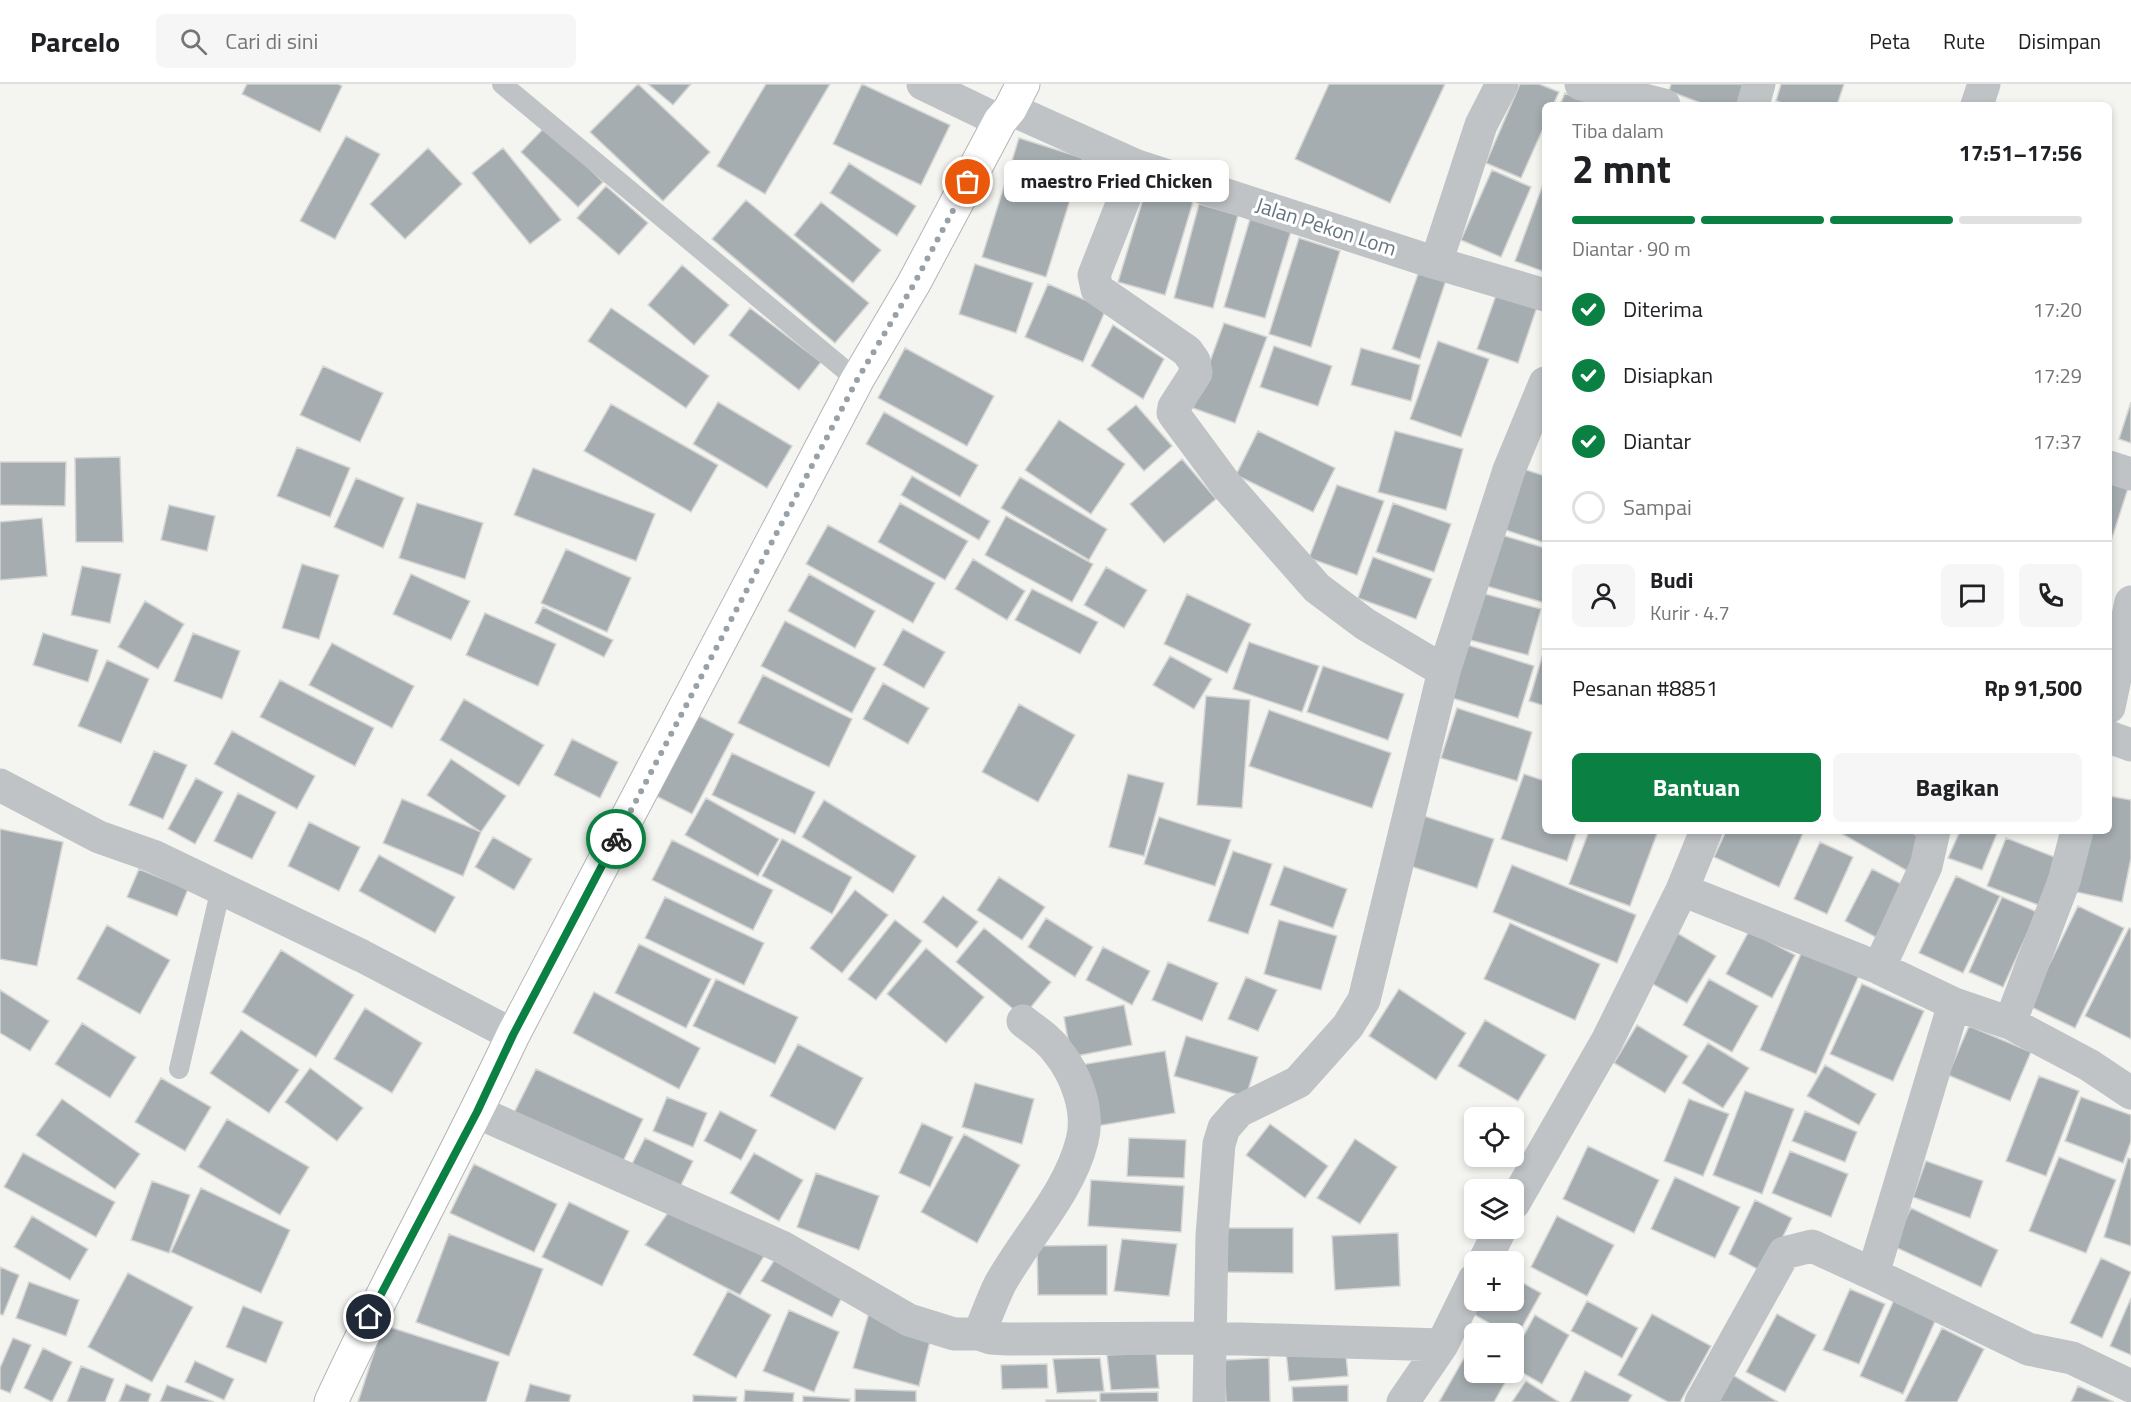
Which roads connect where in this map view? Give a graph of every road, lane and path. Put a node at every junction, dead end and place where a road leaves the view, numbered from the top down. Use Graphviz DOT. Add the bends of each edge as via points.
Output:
graph roads {
  1 [pos="502,84"];
  2 [pos="923,84"];
  3 [pos="1502,84"];
  4 [pos="1581,84"];
  5 [pos="1759,84"];
  6 [pos="1984,84"];
  7 [pos="1652,102"];
  8 [pos="1754,102"];
  9 [pos="1978,102"];
  10 [pos="1011,104"];
  11 [pos="1137,166"];
  12 [pos="1436,263"];
  13 [pos="1542,294"];
  14 [pos="857,380"];
  15 [pos="1542,390"];
  16 [pos="2112,467"];
  17 [pos="2131,474"];
  18 [pos="2131,603"];
  19 [pos="1444,671"];
  20 [pos="2112,693"];
  21 [pos="2112,738"];
  22 [pos="2131,745"];
  23 [pos="0,785"];
  24 [pos="1705,834"];
  25 [pos="1933,834"];
  26 [pos="2076,834"];
  27 [pos="221,888"];
  28 [pos="1682,890"];
  29 [pos="1879,968"];
  30 [pos="1954,1004"];
  31 [pos="1023,1021"];
  32 [pos="2010,1023"];
  33 [pos="513,1035"];
  34 [pos="179,1069"];
  35 [pos="2131,1093"];
  36 [pos="477,1112"];
  37 [pos="1524,1185"];
  38 [pos="1874,1274"];
  39 [pos="1464,1300"];
  40 [pos="979,1334"];
  41 [pos="1209,1338"];
  42 [pos="1442,1345"];
  43 [pos="2131,1386"];
  44 [pos="1405,1401"];
  45 [pos="331,1402"];
  46 [pos="1209,1402"];
  47 [pos="1701,1402"];
  1 -- 14 [label="lane"];
  2 -- 10 [label="street, Jalan Pekon Lom"];
  3 -- 12 [label="street" via="1481,125"];
  4 -- 7 [label="street"];
  5 -- 8 [label="street"];
  6 -- 9 [label="street"];
  10 -- 11 [label="street, Jalan Pekon Lom"];
  10 -- 14 [label="main road"];
  11 -- 12 [label="street, Jalan Pekon Lom"];
  11 -- 19 [label="street" via="1094,275 1097,289 1187,351 1196,373 1173,413 1227,486 1317,588 1365,624"];
  12 -- 13 [label="street, Jalan Pekon Lom"];
  14 -- 33 [label="main road"];
  15 -- 19 [label="street" via="1509,470"];
  16 -- 17 [label="street"];
  18 -- 20 [label="street"];
  19 -- 41 [label="street" via="1356,1013 1298,1082 1239,1111 1224,1128 1219,1144 1212,1236"];
  21 -- 22 [label="street"];
  23 -- 27 [label="street" via="99,837 153,856"];
  24 -- 28 [label="street"];
  25 -- 29 [label="street" via="1926,866"];
  26 -- 32 [label="street" via="2064,881"];
  27 -- 33 [label="street"];
  27 -- 34 [label="lane"];
  28 -- 29 [label="street"];
  28 -- 37 [label="street" via="1607,1041"];
  29 -- 30 [label="street"];
  30 -- 32 [label="street"];
  30 -- 38 [label="street"];
  31 -- 40 [label="street" via="1056,1049 1068,1067 1083,1115 1082,1140 1062,1187 1000,1284"];
  32 -- 35 [label="street" via="2089,1065"];
  33 -- 36 [label="main road"];
  36 -- 40 [label="street" via="782,1247 909,1320 954,1334"];
  36 -- 45 [label="main road" via="369,1317"];
  38 -- 43 [label="street" via="2043,1351 2072,1358"];
  38 -- 47 [label="street" via="1812,1246 1784,1253"];
  39 -- 42 [label="street"];
  40 -- 41 [label="street" via="1007,1339"];
  41 -- 42 [label="street"];
  41 -- 46 [label="street"];
  42 -- 44 [label="street"];
}
